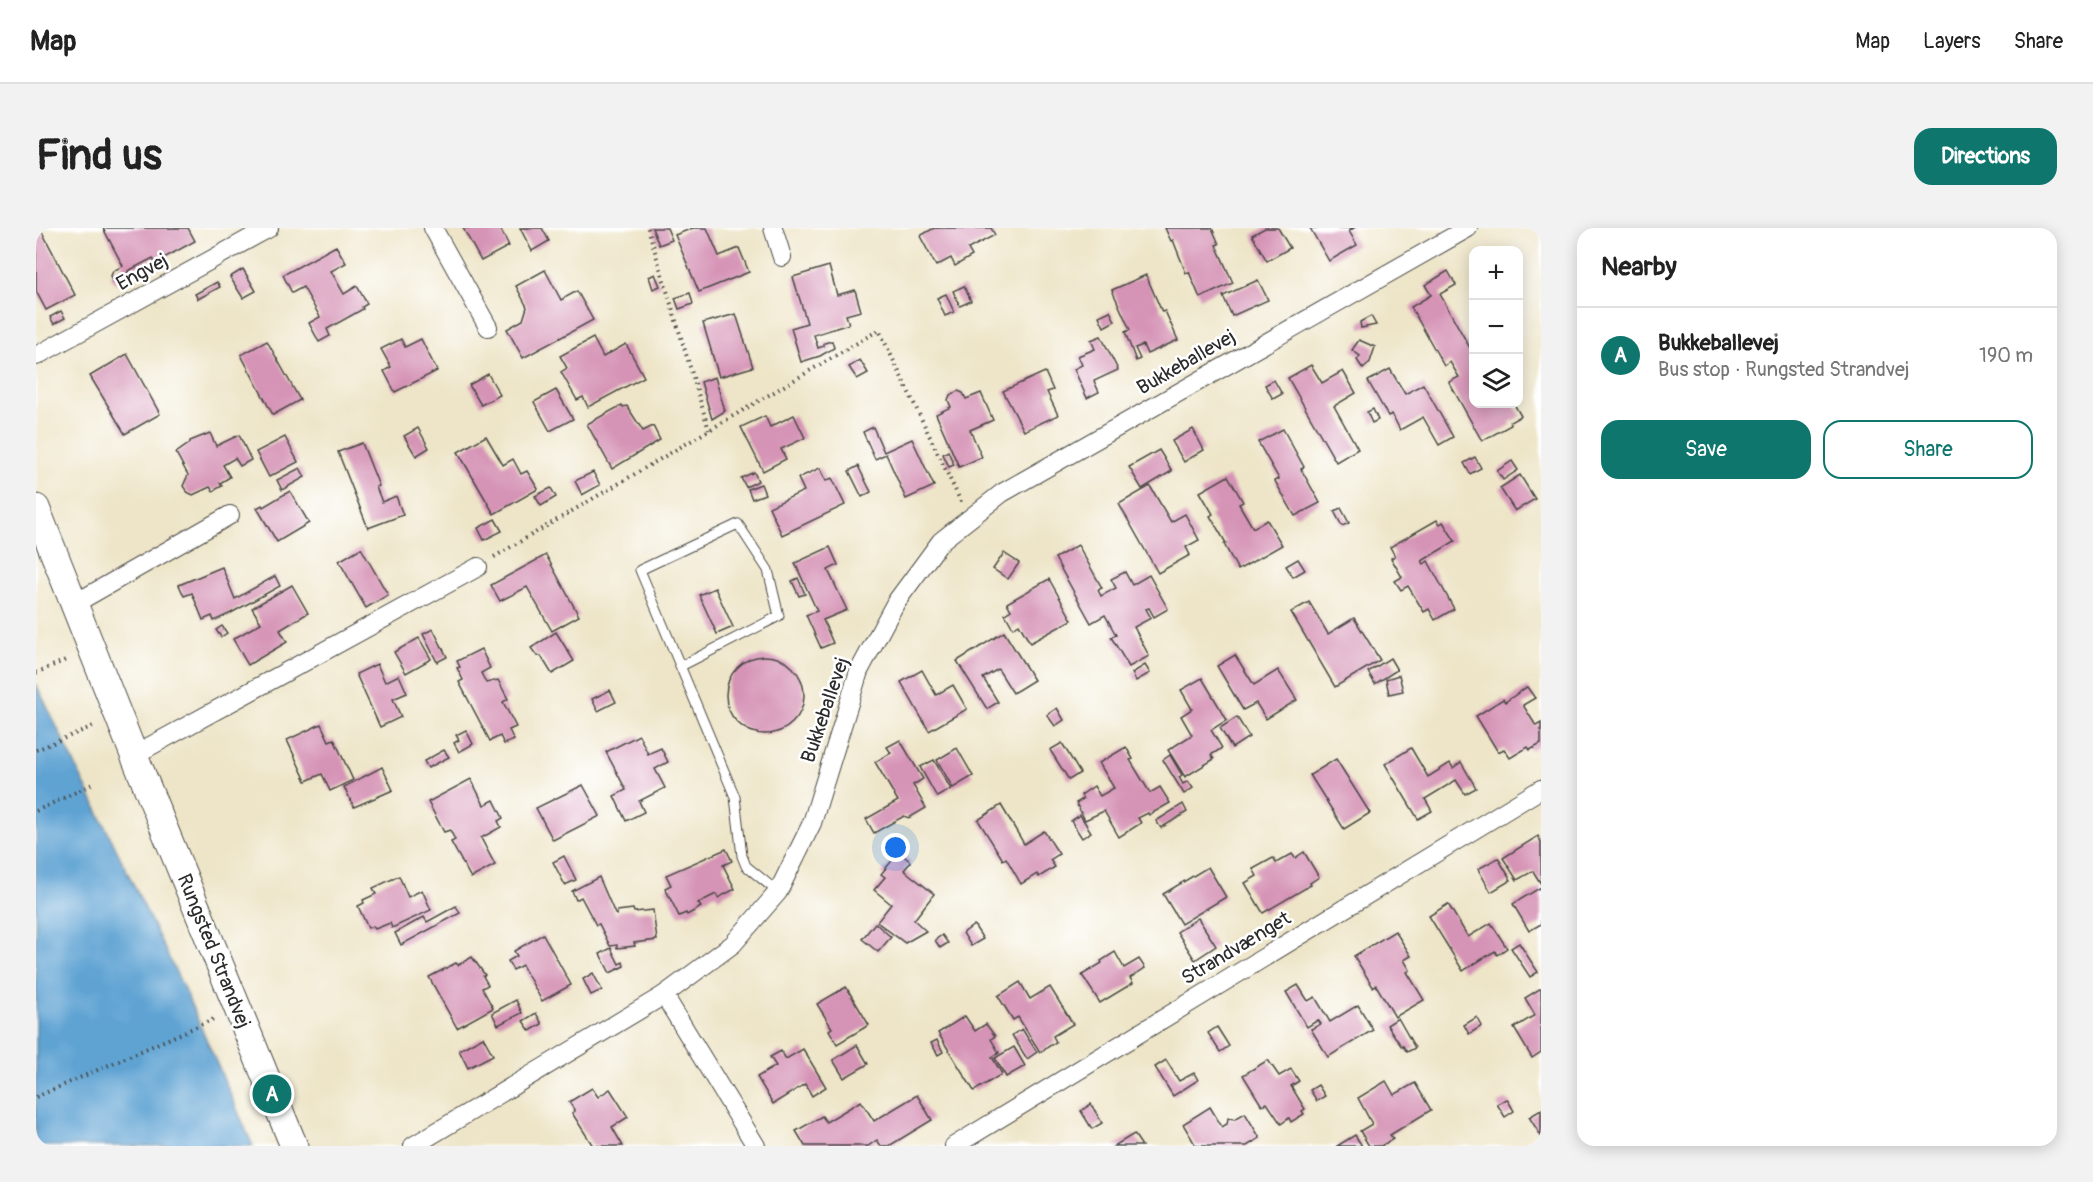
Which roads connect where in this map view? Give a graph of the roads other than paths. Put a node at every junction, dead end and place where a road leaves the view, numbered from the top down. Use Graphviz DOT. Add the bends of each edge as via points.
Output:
graph roads {
  1 [pos="269,228"];
  2 [pos="434,228"];
  3 [pos="773,228"];
  4 [pos="1468,228"];
  5 [pos="1443,234"];
  6 [pos="782,257"];
  7 [pos="488,327"];
  8 [pos="36,356"];
  9 [pos="36,508"];
  10 [pos="230,515"];
  11 [pos="478,567"];
  12 [pos="74,604"];
  13 [pos="681,666"];
  14 [pos="134,756"];
  15 [pos="1541,789"];
  16 [pos="778,892"];
  17 [pos="664,995"];
  18 [pos="294,1146"];
  19 [pos="413,1146"];
  20 [pos="756,1146"];
  21 [pos="954,1146"];
  1 -- 8 [label="street, Engvej"];
  2 -- 7 [label="street"];
  3 -- 6 [label="street"];
  4 -- 5 [label="street, Bukkeballevej"];
  5 -- 16 [label="street, Bukkeballevej" via="1002,493 941,541 896,602 859,671 812,823"];
  9 -- 12 [label="main road, Rungsted Strandvej"];
  10 -- 12 [label="street"];
  11 -- 14 [label="street"];
  12 -- 14 [label="main road, Rungsted Strandvej"];
  13 -- 13 [label="lane" via="640,570 738,524 768,570 779,616"];
  13 -- 16 [label="lane" via="735,797 746,866"];
  14 -- 18 [label="main road, Rungsted Strandvej"];
  15 -- 21 [label="street, Strandvænget"];
  16 -- 17 [label="street, Bukkeballevej" via="733,944"];
  17 -- 19 [label="street, Bukkeballevej"];
  17 -- 20 [label="street"];
}
